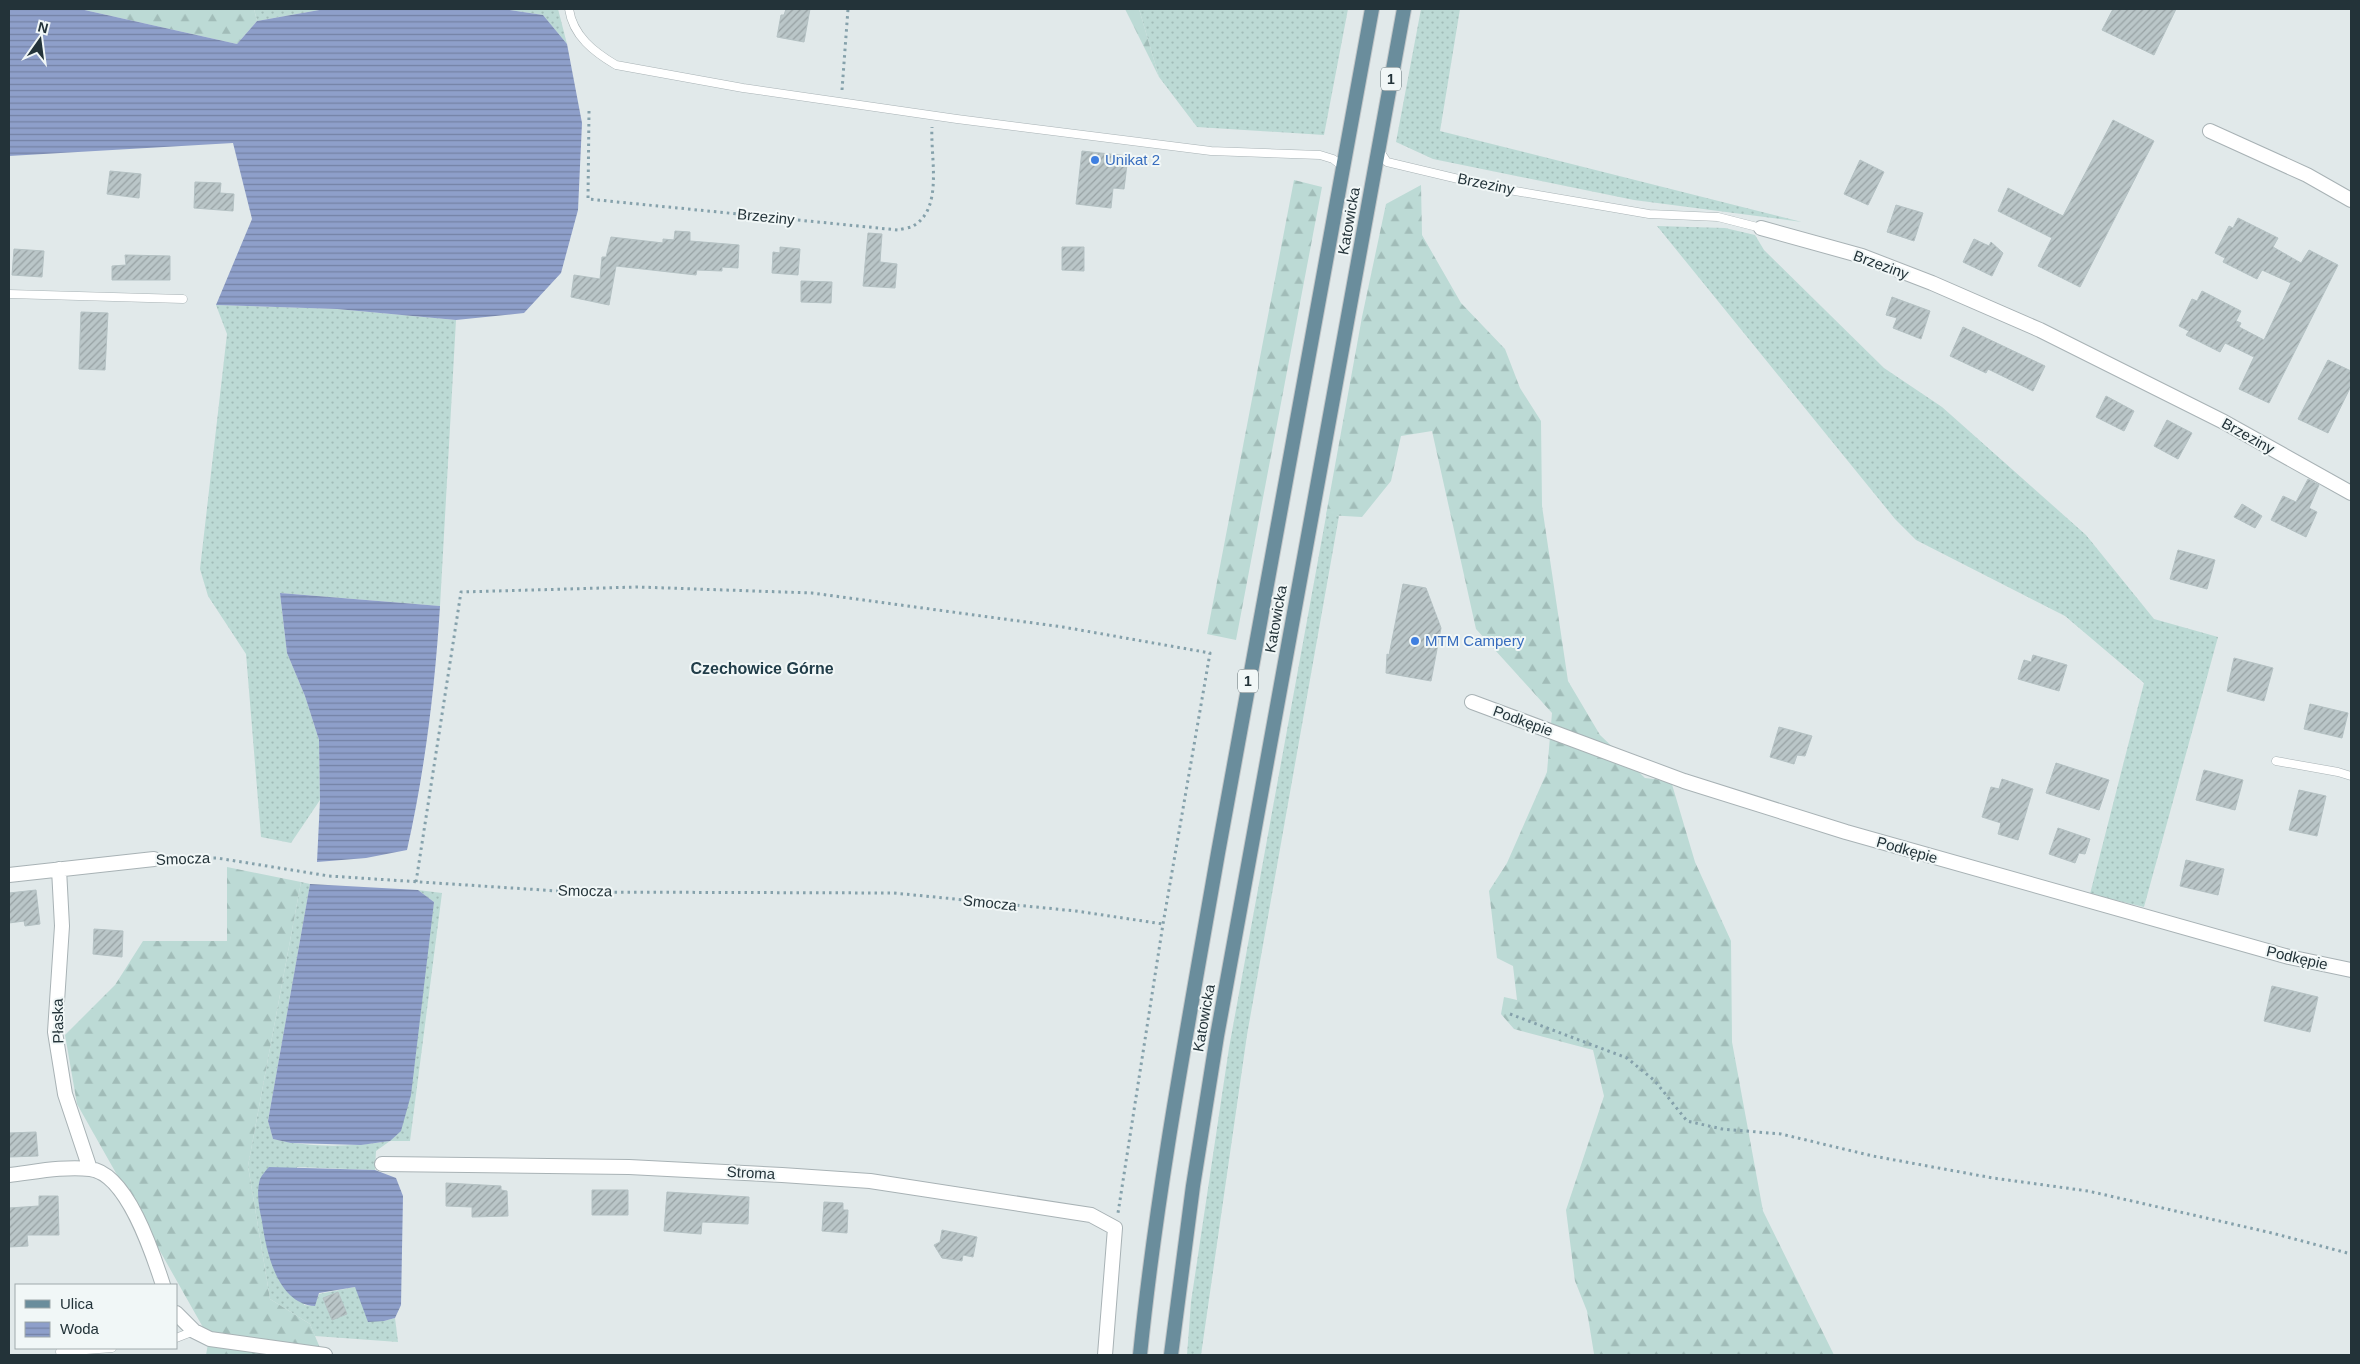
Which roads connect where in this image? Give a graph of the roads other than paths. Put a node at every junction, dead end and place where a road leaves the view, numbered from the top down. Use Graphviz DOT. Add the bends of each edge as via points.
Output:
graph roads {
  1 [pos="569,9"];
  2 [pos="1372,9"];
  3 [pos="1404,9"];
  4 [pos="2210,131"];
  5 [pos="1378,149"];
  6 [pos="1342,166"];
  7 [pos="2351,200"];
  8 [pos="1761,228"];
  9 [pos="9,294"];
  10 [pos="183,299"];
  11 [pos="2351,493"];
  12 [pos="1472,702"];
  13 [pos="2276,761"];
  14 [pos="2351,776"];
  15 [pos="154,859"];
  16 [pos="59,870"];
  17 [pos="9,875"];
  18 [pos="2351,970"];
  19 [pos="382,1164"];
  20 [pos="90,1169"];
  21 [pos="9,1175"];
  22 [pos="163,1284"];
  23 [pos="178,1316"];
  24 [pos="194,1331"];
  25 [pos="178,1337"];
  26 [pos="99,1349"];
  27 [pos="60,1352"];
  28 [pos="325,1355"];
  29 [pos="1105,1355"];
  30 [pos="1140,1355"];
  31 [pos="1171,1355"];
  1 -- 6 [label="lane" via="570,18 582,38 598,54 616,65 743,88 933,116 1211,150 1320,155"];
  2 -- 6 [label="main road, Katowicka / 1"];
  3 -- 5 [label="main road, Katowicka / 1"];
  4 -- 7 [label="street" via="2307,174"];
  5 -- 8 [label="lane, Brzeziny" via="1387,162 1492,187 1649,214 1718,217"];
  5 -- 31 [label="main road, Katowicka / 1" via="1218,1036 1193,1186"];
  6 -- 30 [label="main road, Katowicka / 1" via="1192,1001 1158,1210"];
  8 -- 11 [label="street, Brzeziny" via="1862,256 2040,330 2224,422"];
  9 -- 10 [label="lane"];
  12 -- 18 [label="street, Podkępie" via="1684,781 1846,832 2289,957"];
  13 -- 14 [label="lane"];
  15 -- 16 [label="street, Smocza"];
  16 -- 17 [label="street, Smocza"];
  16 -- 20 [label="street, Płaska" via="62,926 55,1032 65,1094"];
  19 -- 29 [label="street, Stroma" via="629,1167 870,1181 1091,1215 1115,1228"];
  20 -- 21 [label="street"];
  20 -- 22 [label="street" via="112,1179 119,1190 149,1242"];
  23 -- 24 [label="street"];
  24 -- 25 [label="lane"];
  24 -- 28 [label="street" via="210,1339"];
  26 -- 27 [label="lane"];
}
